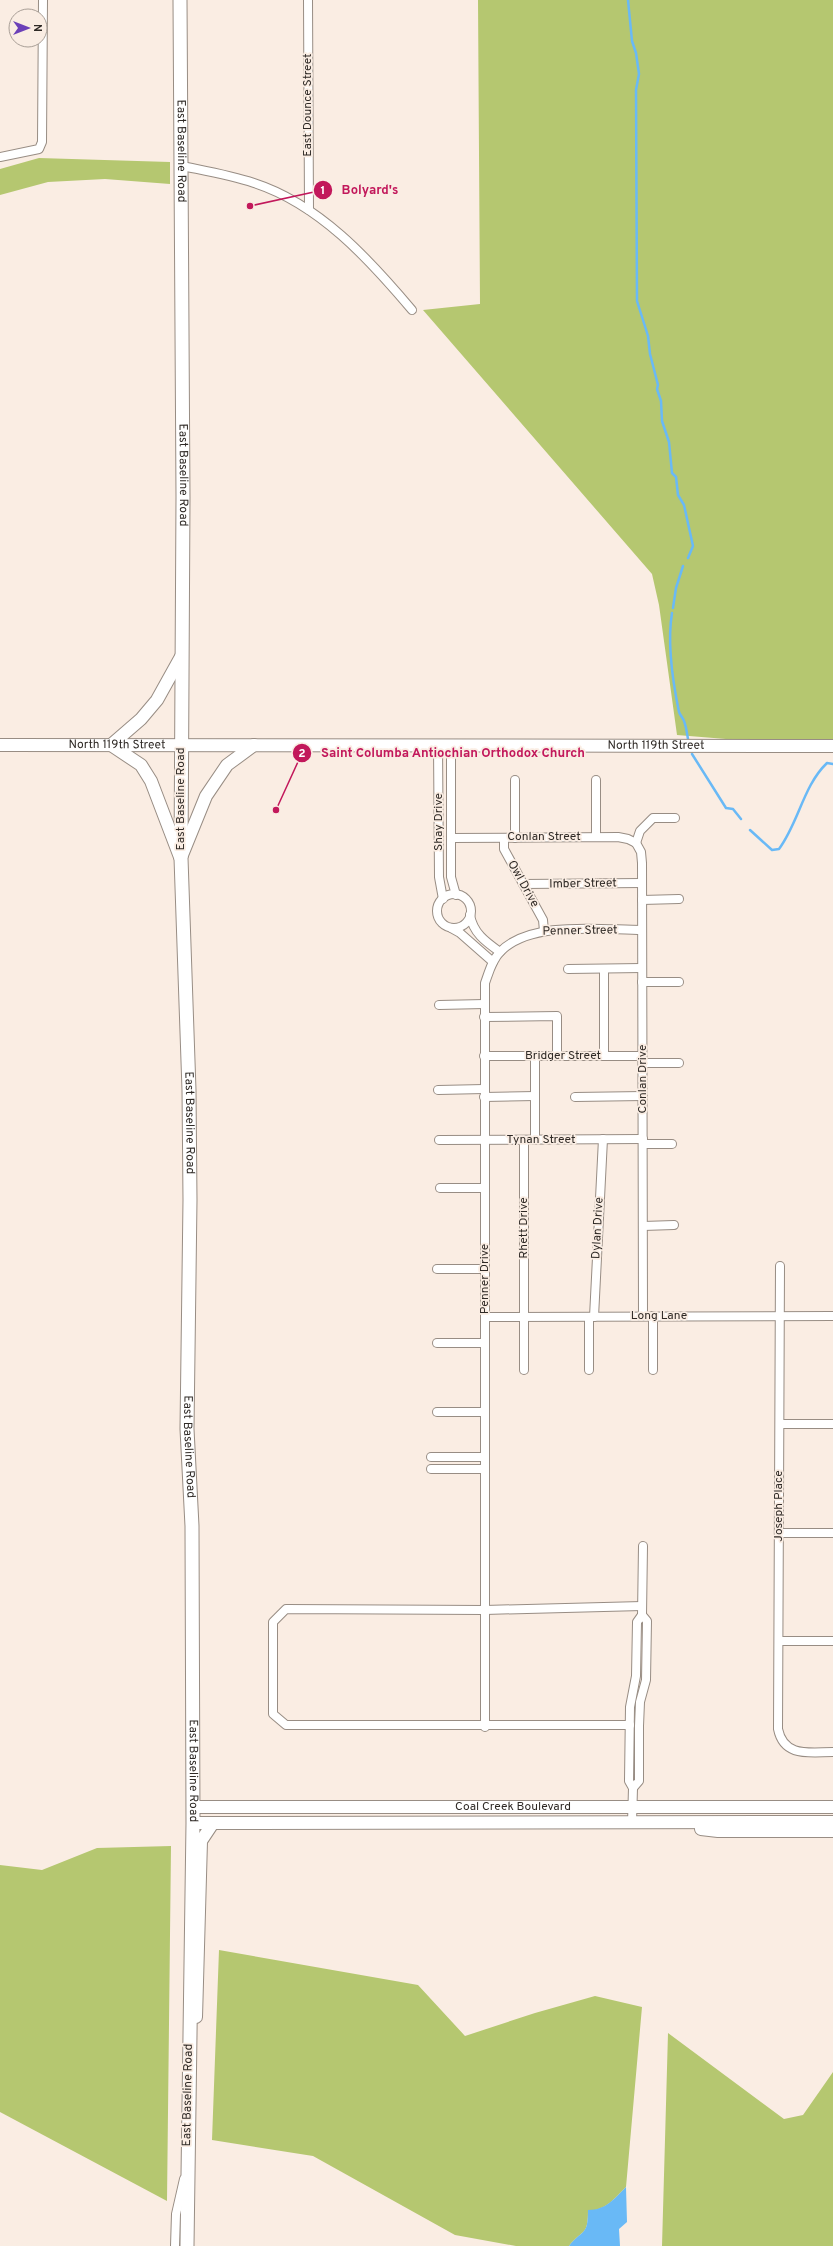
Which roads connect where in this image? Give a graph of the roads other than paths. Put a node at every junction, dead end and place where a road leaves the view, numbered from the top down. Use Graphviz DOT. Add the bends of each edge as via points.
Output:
graph roads {
  1 [pos="43,0"];
  2 [pos="180,0"];
  3 [pos="308,0"];
  4 [pos="0,157"];
  5 [pos="182,166"];
  6 [pos="308,210"];
  7 [pos="412,310"];
  8 [pos="182,655"];
  9 [pos="0,745"];
  10 [pos="111,745"];
  11 [pos="182,745"];
  12 [pos="254,745"];
  13 [pos="444,745"];
  14 [pos="833,746"];
  15 [pos="514,780"];
  16 [pos="596,780"];
  17 [pos="674,818"];
  18 [pos="596,837"];
  19 [pos="451,838"];
  20 [pos="504,838"];
  21 [pos="514,838"];
  22 [pos="636,843"];
  23 [pos="181,858"];
  24 [pos="642,883"];
  25 [pos="523,884"];
  26 [pos="456,894"];
  27 [pos="443,898"];
  28 [pos="642,900"];
  29 [pos="679,900"];
  30 [pos="470,915"];
  31 [pos="450,928"];
  32 [pos="642,930"];
  33 [pos="544,931"];
  34 [pos="500,952"];
  35 [pos="493,962"];
  36 [pos="642,968"];
  37 [pos="568,969"];
  38 [pos="604,969"];
  39 [pos="642,982"];
  40 [pos="679,982"];
  41 [pos="484,1004"];
  42 [pos="439,1005"];
  43 [pos="484,1017"];
  44 [pos="484,1056"];
  45 [pos="535,1056"];
  46 [pos="557,1056"];
  47 [pos="604,1056"];
  48 [pos="642,1059"];
  49 [pos="679,1063"];
  50 [pos="438,1090"];
  51 [pos="484,1093"];
  52 [pos="535,1096"];
  53 [pos="643,1096"];
  54 [pos="576,1097"];
  55 [pos="603,1139"];
  56 [pos="439,1140"];
  57 [pos="484,1140"];
  58 [pos="524,1140"];
  59 [pos="535,1140"];
  60 [pos="643,1142"];
  61 [pos="672,1144"];
  62 [pos="440,1188"];
  63 [pos="484,1188"];
  64 [pos="643,1226"];
  65 [pos="674,1226"];
  66 [pos="780,1266"];
  67 [pos="437,1269"];
  68 [pos="485,1269"];
  69 [pos="643,1316"];
  70 [pos="653,1316"];
  71 [pos="781,1316"];
  72 [pos="833,1316"];
  73 [pos="485,1317"];
  74 [pos="524,1317"];
  75 [pos="591,1317"];
  76 [pos="437,1343"];
  77 [pos="485,1343"];
  78 [pos="524,1370"];
  79 [pos="589,1370"];
  80 [pos="653,1370"];
  81 [pos="437,1412"];
  82 [pos="485,1412"];
  83 [pos="780,1424"];
  84 [pos="833,1424"];
  85 [pos="431,1457"];
  86 [pos="485,1457"];
  87 [pos="431,1469"];
  88 [pos="485,1469"];
  89 [pos="779,1533"];
  90 [pos="833,1533"];
  91 [pos="643,1546"];
  92 [pos="485,1610"];
  93 [pos="642,1611"];
  94 [pos="779,1641"];
  95 [pos="833,1641"];
  96 [pos="630,1726"];
  97 [pos="485,1727"];
  98 [pos="833,1752"];
  99 [pos="633,1788"];
  100 [pos="193,1807"];
  101 [pos="633,1807"];
  102 [pos="833,1807"];
  103 [pos="833,1822"];
  104 [pos="193,1823"];
  105 [pos="213,1823"];
  106 [pos="632,1823"];
  107 [pos="648,1823"];
  108 [pos="833,1831"];
  109 [pos="189,2094"];
  110 [pos="185,2245"];
  1 -- 4 [label="street" via="42,142 39,149"];
  2 -- 5 [label="main road, East Baseline Road"];
  3 -- 6 [label="street, East Dounce Street"];
  5 -- 6 [label="street" via="254,183"];
  5 -- 8 [label="main road, East Baseline Road"];
  6 -- 7 [label="street" via="348,241"];
  8 -- 10 [label="main road" via="156,700 140,719"];
  8 -- 11 [label="main road, East Baseline Road"];
  9 -- 10 [label="main road, North 119th Street"];
  10 -- 11 [label="main road, North 119th Street"];
  10 -- 23 [label="main road" via="141,765 151,780"];
  11 -- 12 [label="main road, North 119th Street"];
  11 -- 23 [label="main road, East Baseline Road"];
  12 -- 13 [label="main road, North 119th Street"];
  12 -- 23 [label="main road" via="227,765 206,796"];
  13 -- 14 [label="main road, North 119th Street"];
  13 -- 19 [label="street, Shay Drive"];
  13 -- 27 [label="street, Shay Drive" via="439,877"];
  15 -- 21 [label="street"];
  16 -- 18 [label="street"];
  17 -- 22 [label="street" via="653,818 640,831"];
  18 -- 21 [label="street, Conlan Street"];
  18 -- 22 [label="street, Conlan Street" via="618,837"];
  19 -- 20 [label="street, Conlan Street"];
  19 -- 26 [label="street, Shay Drive" via="451,877"];
  20 -- 21 [label="street, Conlan Street"];
  20 -- 25 [label="street, Owl Drive" via="504,848"];
  22 -- 24 [label="street, Conlan Drive" via="641,852"];
  23 -- 100 [label="main road, East Baseline Road" via="190,1136 187,1429 192,1526"];
  24 -- 25 [label="street, Imber Street"];
  24 -- 28 [label="street, Conlan Drive"];
  25 -- 33 [label="street, Owl Drive" via="543,920"];
  26 -- 27 [label="street"];
  26 -- 30 [label="street" via="469,904"];
  27 -- 31 [label="street, Shay Drive" via="437,913 441,922"];
  28 -- 29 [label="street"];
  28 -- 32 [label="street, Conlan Drive"];
  30 -- 31 [label="street" via="465,924"];
  30 -- 34 [label="street" via="472,925 479,935"];
  31 -- 35 [label="street, Shay Drive" via="460,933"];
  32 -- 33 [label="street, Penner Street"];
  32 -- 36 [label="street, Conlan Drive"];
  33 -- 34 [label="street, Penner Street" via="524,936"];
  34 -- 35 [label="street, Penner Drive"];
  35 -- 41 [label="street, Penner Drive" via="485,983"];
  36 -- 38 [label="street"];
  36 -- 39 [label="street, Conlan Drive"];
  37 -- 38 [label="street"];
  38 -- 47 [label="street"];
  39 -- 40 [label="street"];
  39 -- 48 [label="street, Conlan Drive"];
  41 -- 42 [label="street"];
  41 -- 43 [label="street, Penner Drive"];
  43 -- 44 [label="street, Penner Drive"];
  43 -- 46 [label="street" via="557,1016"];
  44 -- 45 [label="street, Bridger Street"];
  44 -- 51 [label="street, Penner Drive"];
  45 -- 46 [label="street, Bridger Street"];
  45 -- 52 [label="street"];
  46 -- 47 [label="street, Bridger Street"];
  47 -- 48 [label="street, Bridger Street"];
  48 -- 49 [label="street, Bridger Street"];
  48 -- 53 [label="street, Conlan Drive"];
  50 -- 51 [label="street"];
  51 -- 52 [label="street"];
  51 -- 57 [label="street, Penner Drive"];
  52 -- 59 [label="street"];
  53 -- 54 [label="street"];
  53 -- 60 [label="street, Conlan Drive"];
  55 -- 59 [label="street, Tynan Street"];
  55 -- 60 [label="street, Tynan Street"];
  55 -- 75 [label="street, Dylan Drive"];
  56 -- 57 [label="street, Tynan Street"];
  57 -- 58 [label="street, Tynan Street"];
  57 -- 63 [label="street, Penner Drive"];
  58 -- 59 [label="street, Tynan Street"];
  58 -- 74 [label="street, Rhett Drive"];
  60 -- 61 [label="street, Tynan Street"];
  60 -- 64 [label="street, Conlan Drive"];
  62 -- 63 [label="street"];
  63 -- 68 [label="street, Penner Drive"];
  64 -- 65 [label="street"];
  64 -- 69 [label="street, Conlan Drive"];
  66 -- 71 [label="street, Joseph Place"];
  67 -- 68 [label="street"];
  68 -- 73 [label="street, Penner Drive"];
  69 -- 70 [label="street, Long Lane"];
  69 -- 75 [label="street, Long Lane"];
  70 -- 71 [label="street, Long Lane"];
  70 -- 80 [label="street"];
  71 -- 72 [label="street, Long Lane"];
  71 -- 83 [label="street, Joseph Place"];
  73 -- 74 [label="street, Long Lane"];
  73 -- 77 [label="street, Penner Drive"];
  74 -- 75 [label="street, Long Lane"];
  74 -- 78 [label="street, Rhett Drive"];
  75 -- 79 [label="street, Dylan Drive"];
  76 -- 77 [label="street"];
  77 -- 82 [label="street, Penner Drive"];
  81 -- 82 [label="street"];
  82 -- 86 [label="street, Penner Drive"];
  83 -- 84 [label="street"];
  83 -- 89 [label="street, Joseph Place"];
  85 -- 86 [label="street"];
  86 -- 88 [label="street, Penner Drive"];
  87 -- 88 [label="street"];
  88 -- 92 [label="street, Penner Drive"];
  89 -- 90 [label="street"];
  89 -- 94 [label="street, Joseph Place"];
  91 -- 93 [label="street"];
  92 -- 93 [label="street"];
  92 -- 97 [label="street, Penner Drive"];
  92 -- 97 [label="street" via="286,1609 273,1622 273,1714 286,1725"];
  93 -- 96 [label="street" via="637,1622 638,1650"];
  93 -- 99 [label="street" via="647,1621 646,1680 640,1710 638,1781"];
  94 -- 95 [label="street"];
  94 -- 98 [label="street, Joseph Place" via="778,1729 783,1744 802,1752"];
  96 -- 97 [label="street"];
  96 -- 99 [label="street" via="629,1781"];
  99 -- 101 [label="street"];
  100 -- 101 [label="main road, Coal Creek Boulevard"];
  100 -- 104 [label="main road, East Baseline Road"];
  101 -- 102 [label="main road, Coal Creek Boulevard"];
  101 -- 106 [label="street"];
  103 -- 107 [label="main road, Coal Creek Boulevard"];
  104 -- 105 [label="main road, Coal Creek Boulevard"];
  104 -- 109 [label="main road, East Baseline Road"];
  105 -- 106 [label="main road, Coal Creek Boulevard"];
  105 -- 109 [label="main road" via="201,1841 198,1978"];
  106 -- 107 [label="main road, Coal Creek Boulevard"];
  107 -- 108 [label="main road" via="718,1831"];
  109 -- 110 [label="main road, East Baseline Road"];
}
